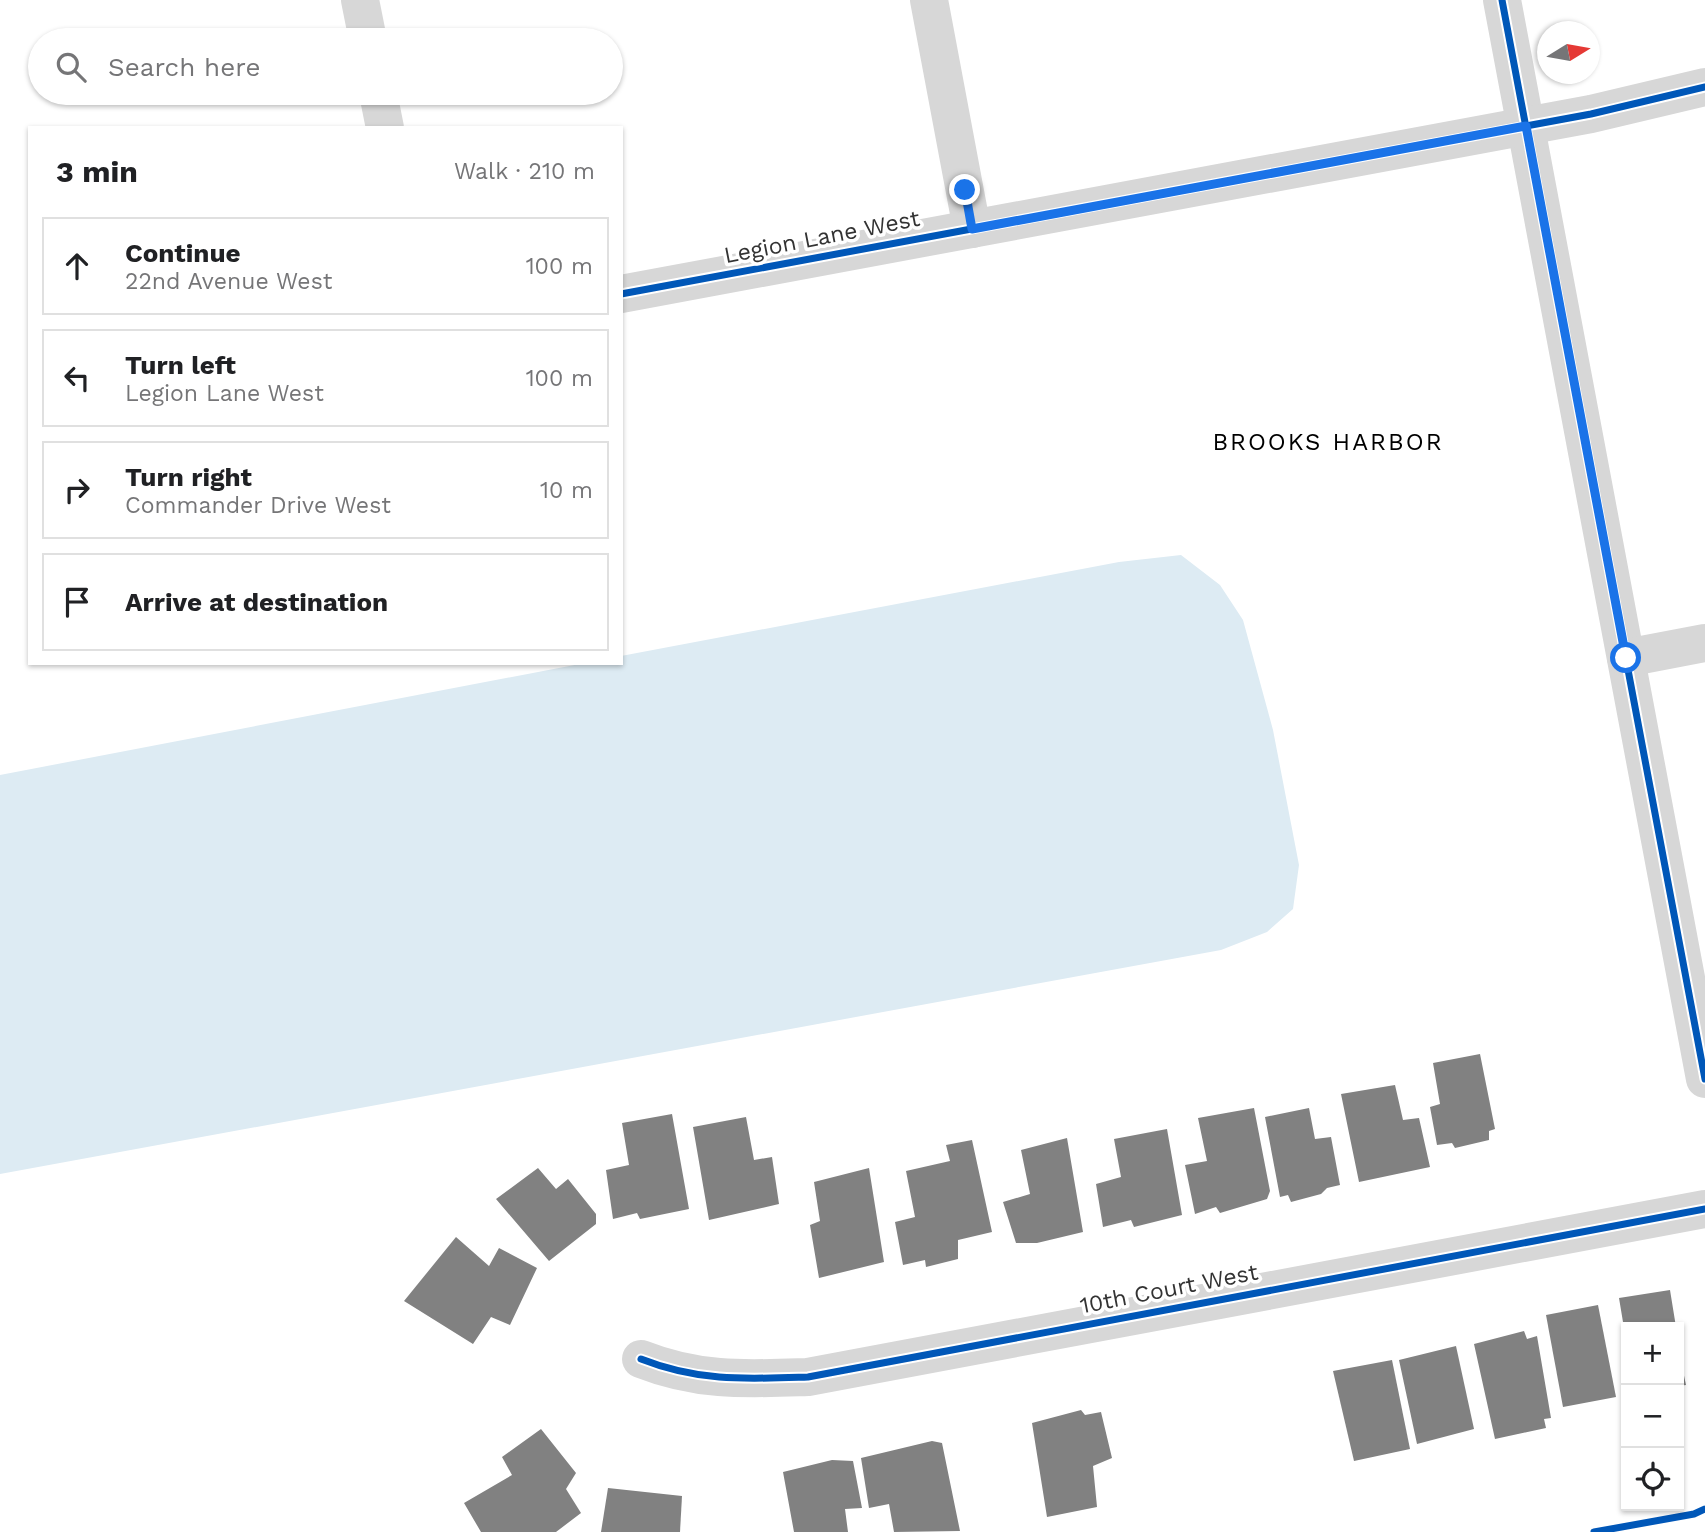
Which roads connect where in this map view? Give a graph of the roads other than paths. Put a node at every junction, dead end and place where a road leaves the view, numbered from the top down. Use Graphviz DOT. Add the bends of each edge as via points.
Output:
graph roads {
  1 [pos="360,0"];
  2 [pos="929,0"];
  3 [pos="1502,0"];
  4 [pos="366,28"];
  5 [pos="1705,88"];
  6 [pos="380,105"];
  7 [pos="385,126"];
  8 [pos="1526,126"];
  9 [pos="972,229"];
  10 [pos="623,294"];
  11 [pos="1705,643"];
  12 [pos="1626,658"];
  13 [pos="1705,1079"];
  14 [pos="1705,1209"];
  15 [pos="641,1359"];
  1 -- 4 [label="street"];
  2 -- 9 [label="street"];
  3 -- 8 [label="street"];
  5 -- 8 [label="street, Legion Lane West"];
  6 -- 7 [label="street"];
  8 -- 9 [label="street, Legion Lane West"];
  8 -- 12 [label="street"];
  9 -- 10 [label="street, Legion Lane West"];
  11 -- 12 [label="street"];
  12 -- 13 [label="street"];
  14 -- 15 [label="street, 10th Court West" via="808,1377 723,1380 673,1371"];
}
